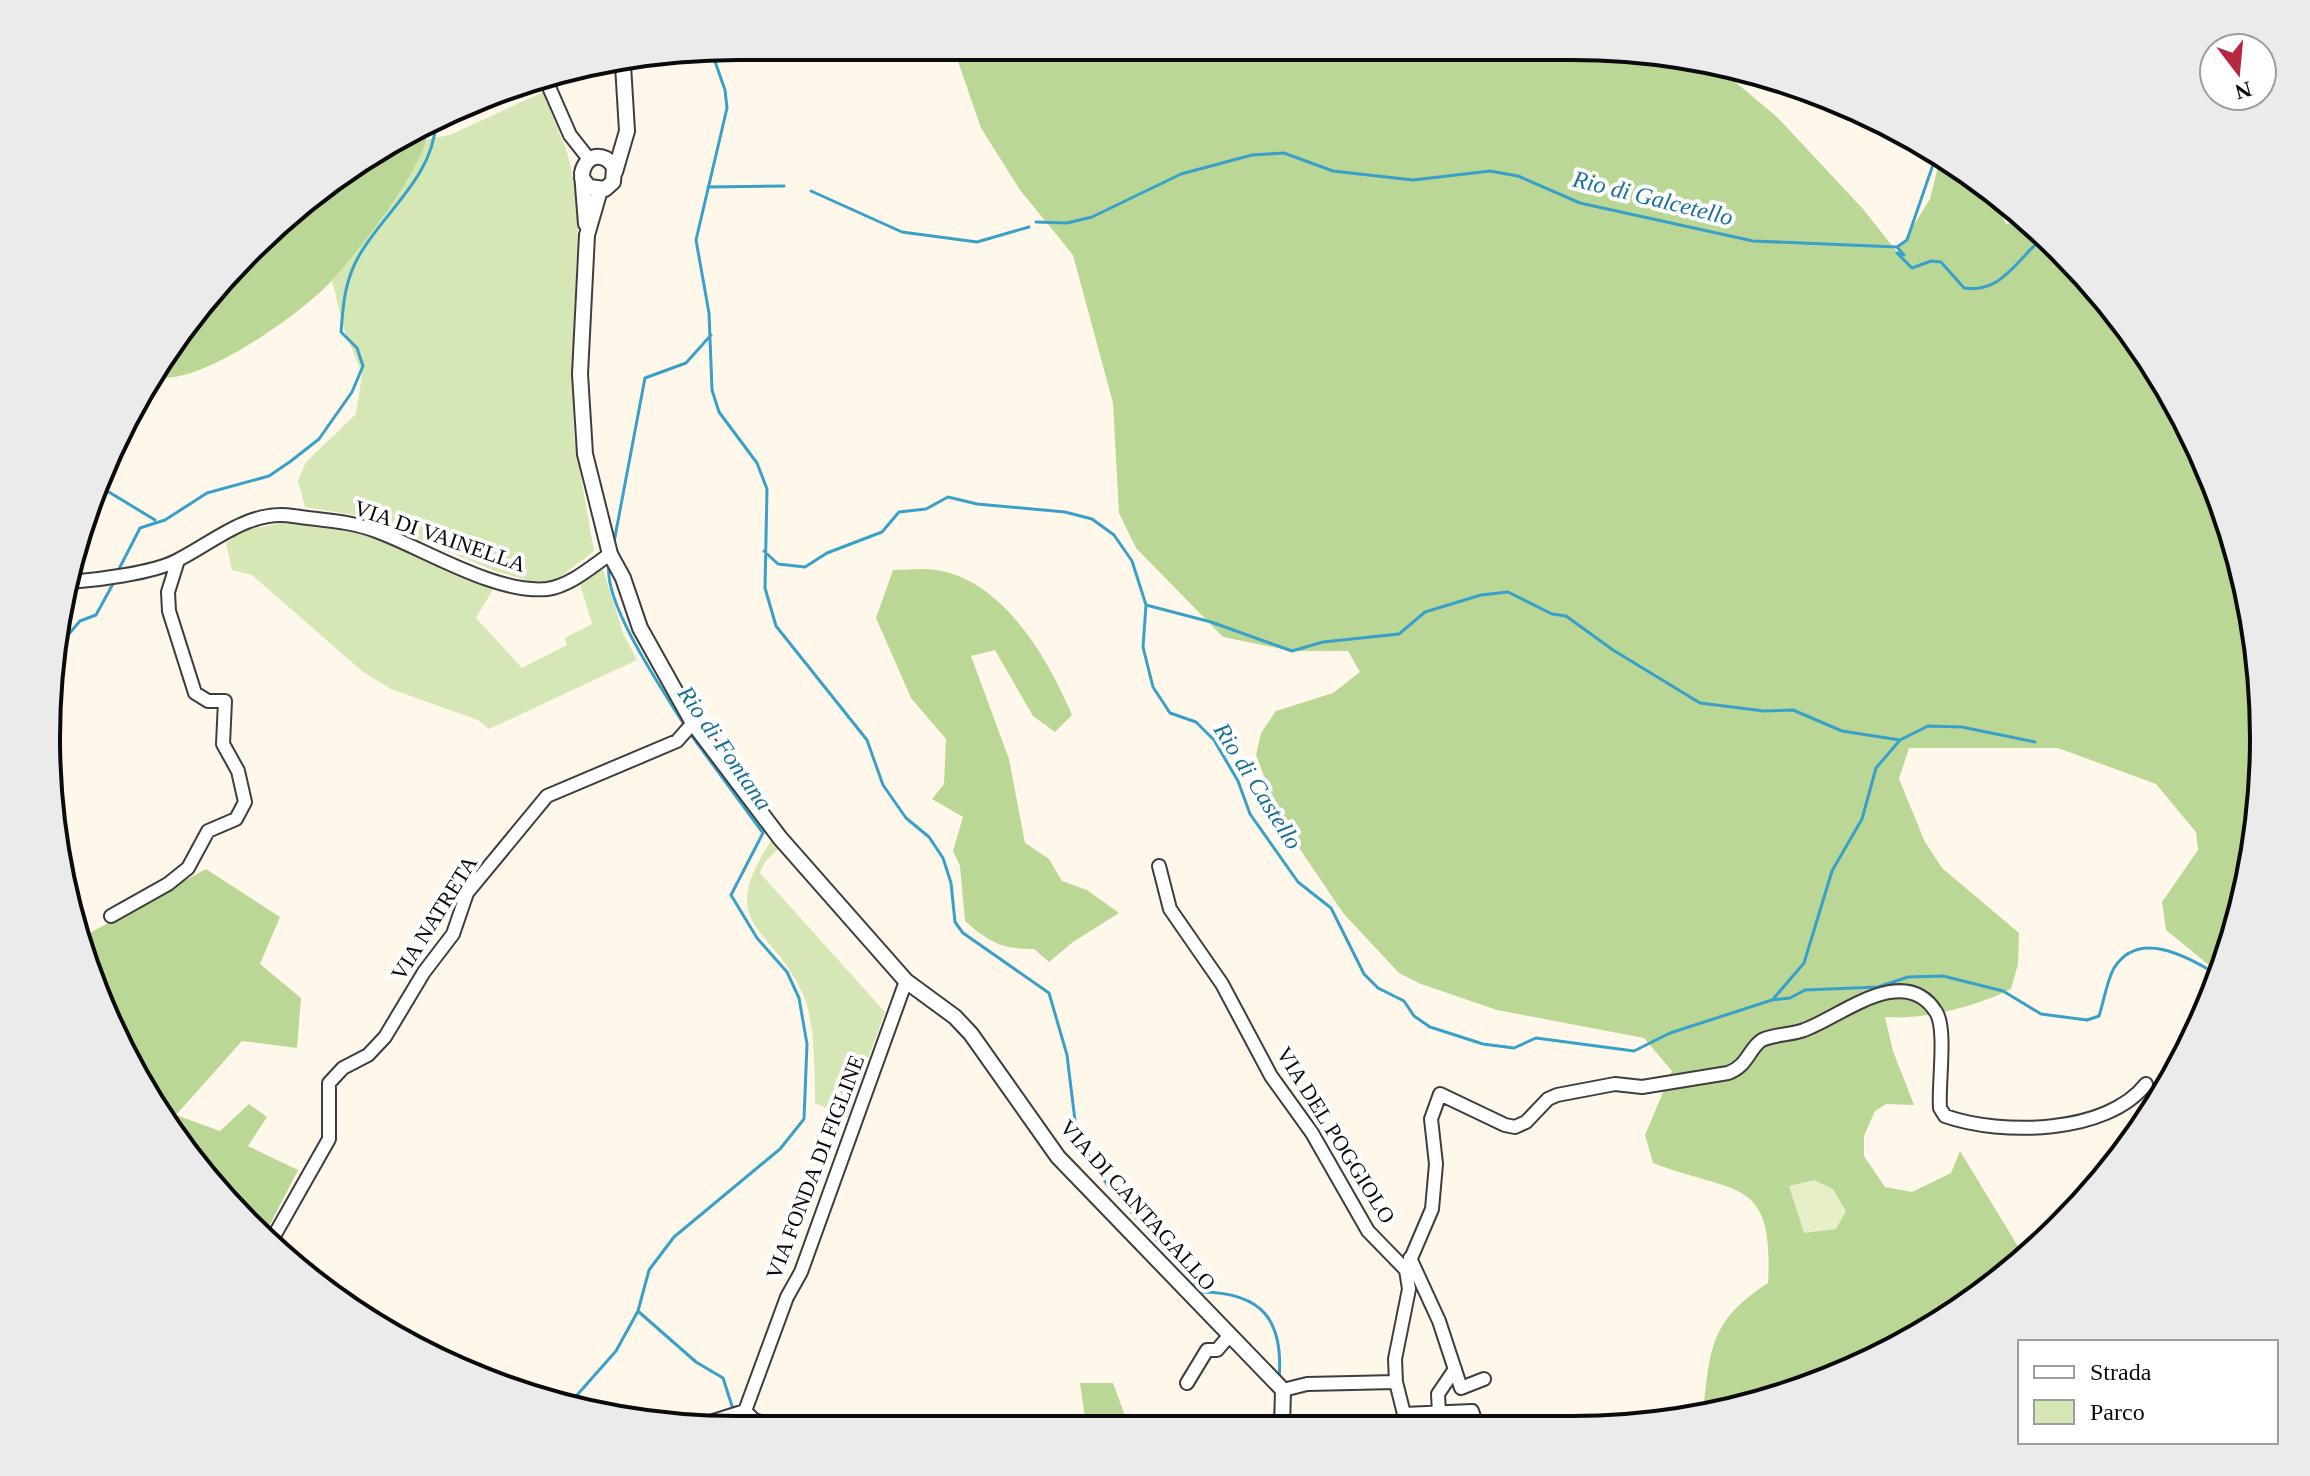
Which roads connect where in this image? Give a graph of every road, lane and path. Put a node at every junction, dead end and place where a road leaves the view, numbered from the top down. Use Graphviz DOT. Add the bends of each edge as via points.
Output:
graph roads {
  1 [pos="623,70"];
  2 [pos="549,87"];
  3 [pos="623,148"];
  4 [pos="596,158"];
  5 [pos="615,172"];
  6 [pos="582,178"];
  7 [pos="600,190"];
  8 [pos="587,233"];
  9 [pos="613,558"];
  10 [pos="178,560"];
  11 [pos="79,581"];
  12 [pos="689,727"];
  13 [pos="1159,866"];
  14 [pos="111,916"];
  15 [pos="906,981"];
  16 [pos="2146,1084"];
  17 [pos="276,1233"];
  18 [pos="1408,1264"];
  19 [pos="1229,1336"];
  20 [pos="1455,1369"];
  21 [pos="1484,1379"];
  22 [pos="1396,1382"];
  23 [pos="1187,1383"];
  24 [pos="1279,1386"];
  25 [pos="1461,1388"];
  26 [pos="1454,1410"];
  27 [pos="745,1411"];
  28 [pos="1439,1413"];
  29 [pos="1404,1414"];
  30 [pos="725,1416"];
  31 [pos="750,1416"];
  32 [pos="1281,1416"];
  33 [pos="1474,1416"];
  1 -- 3 [label="street"];
  2 -- 4 [label="street" via="570,135"];
  3 -- 4 [label="street"];
  3 -- 5 [label="street"];
  4 -- 5 [label="street" via="612,162"];
  4 -- 6 [label="street" via="583,167"];
  5 -- 7 [label="street" via="609,186"];
  6 -- 7 [label="street"];
  6 -- 8 [label="street"];
  7 -- 8 [label="street"];
  8 -- 9 [label="street, VIA DI CANTAGALLO" via="580,374 585,454"];
  9 -- 10 [label="street, VIA DI VAINELLA" via="569,582 534,589 499,582 372,529 290,515 236,526"];
  9 -- 12 [label="street, VIA DI CANTAGALLO" via="640,628"];
  10 -- 11 [label="street, VIA DI VAINELLA"];
  10 -- 14 [label="street" via="168,592 169,611 195,693 208,701 225,701 223,744 238,771 245,802 236,819 208,831 188,868"];
  12 -- 15 [label="street, VIA DI CANTAGALLO"];
  12 -- 17 [label="street, VIA NATRETA" via="677,741 547,796 497,853 467,893 453,934 385,1037 329,1083 329,1139"];
  13 -- 18 [label="street, VIA DEL POGGIOLO" via="1170,909 1222,984 1271,1076 1312,1133 1368,1231"];
  15 -- 19 [label="street, VIA DI CANTAGALLO" via="963,1025 1058,1157"];
  15 -- 27 [label="street, VIA FONDA DI FIGLINE"];
  16 -- 18 [label="street" via="2132,1102 2043,1127 2002,1129 1945,1116 1938,1085 1937,1012 1917,996 1901,992 1862,1000 1804,1030 1763,1040 1738,1070 1557,1095 1515,1127 1440,1094 1431,1119 1436,1164 1432,1209"];
  18 -- 20 [label="street, VIA DEL POGGIOLO" via="1439,1321"];
  18 -- 22 [label="street"];
  19 -- 23 [label="street" via="1217,1350 1207,1350"];
  19 -- 24 [label="street, VIA DI CANTAGALLO"];
  20 -- 25 [label="street, VIA DEL POGGIOLO"];
  20 -- 28 [label="street" via="1438,1394"];
  21 -- 25 [label="street"];
  22 -- 24 [label="street"];
  22 -- 29 [label="street"];
  24 -- 32 [label="street"];
  25 -- 26 [label="street"];
  26 -- 28 [label="street"];
  26 -- 33 [label="street" via="1472,1411"];
  27 -- 30 [label="street"];
  27 -- 31 [label="street"];
  28 -- 29 [label="street"];
}
